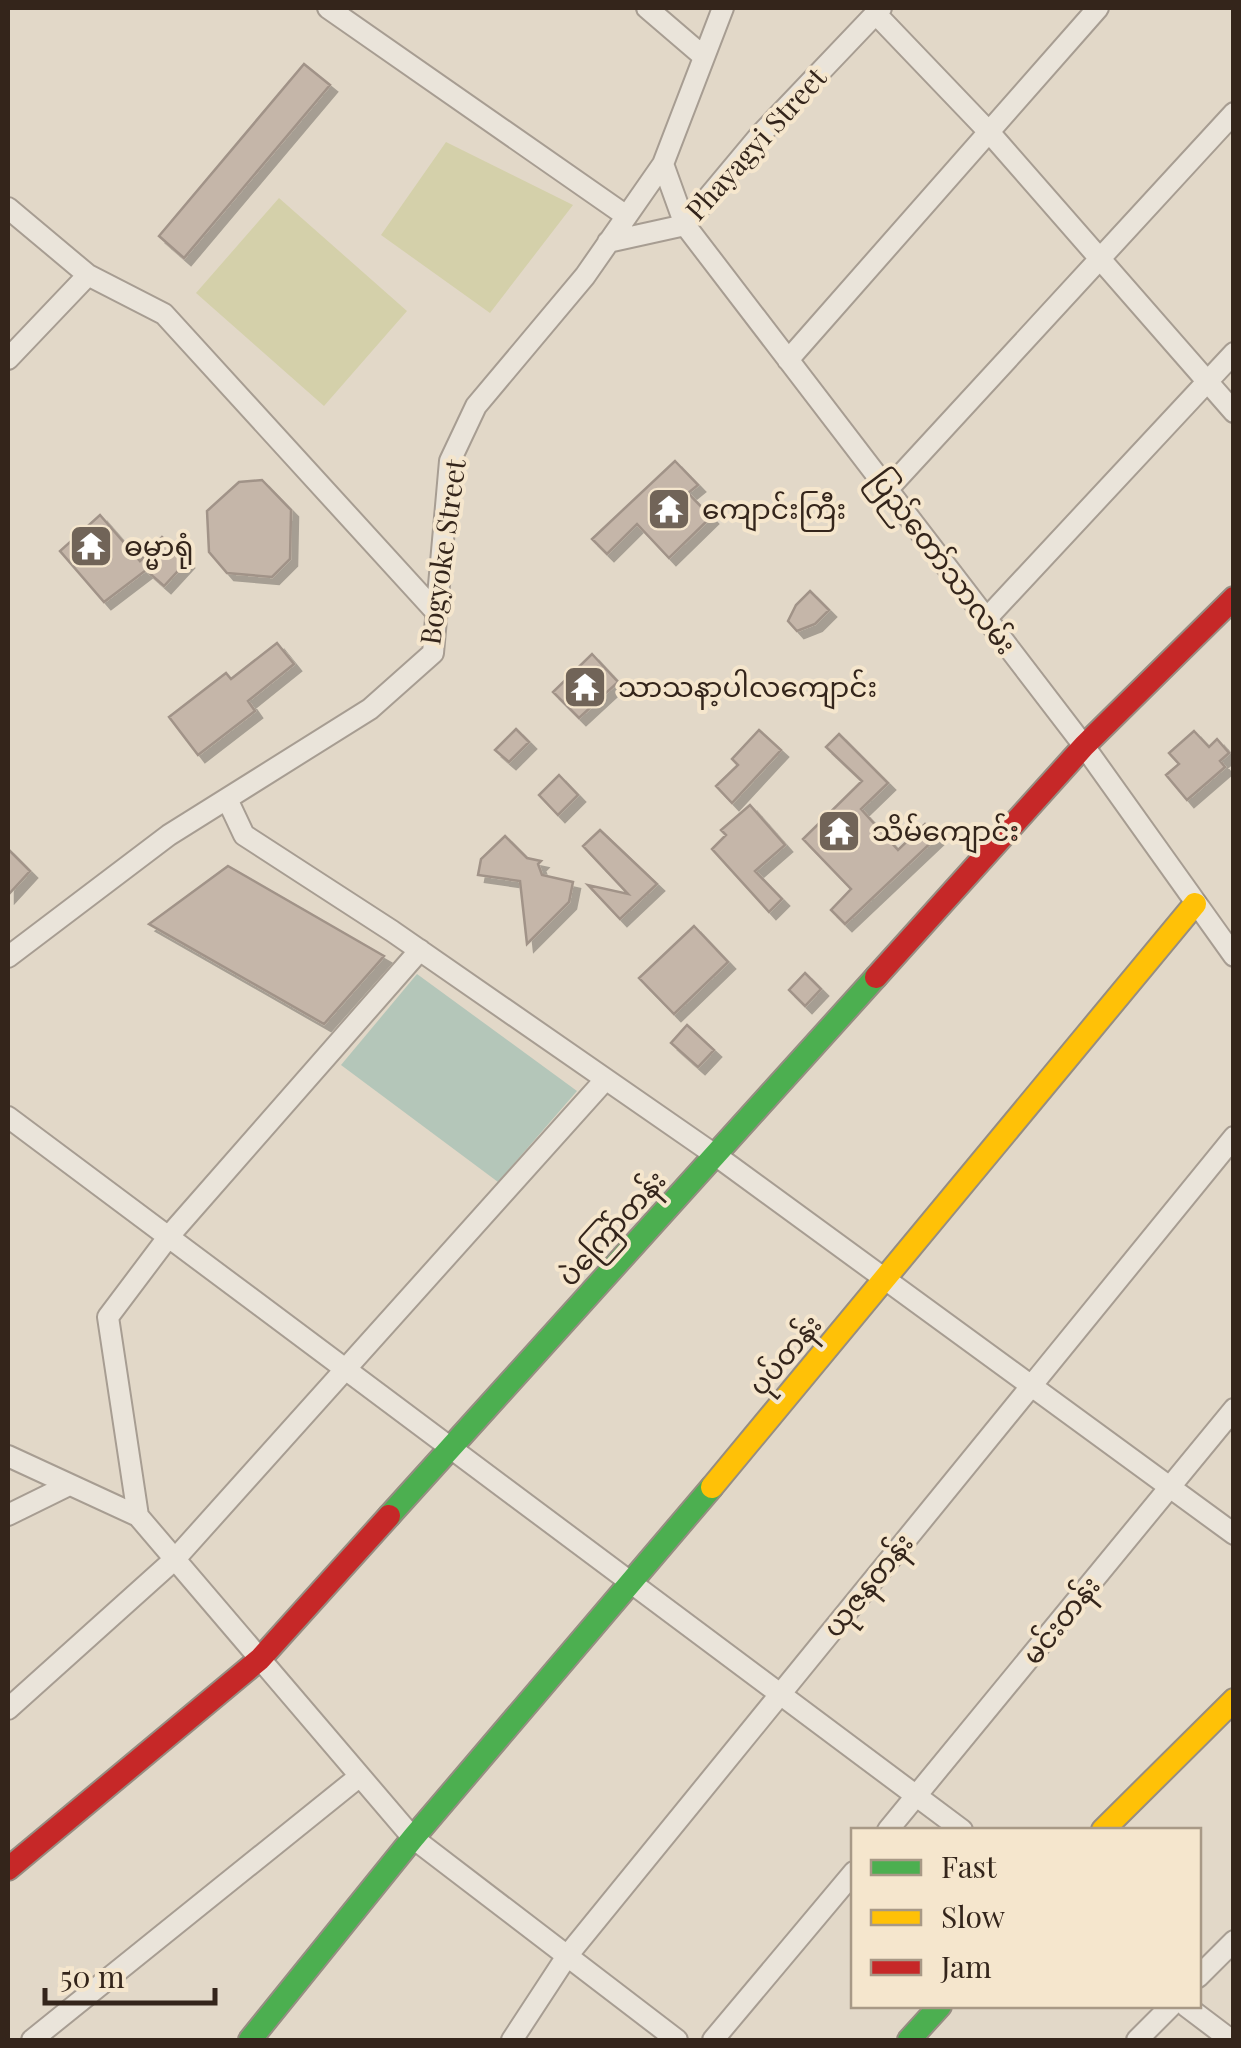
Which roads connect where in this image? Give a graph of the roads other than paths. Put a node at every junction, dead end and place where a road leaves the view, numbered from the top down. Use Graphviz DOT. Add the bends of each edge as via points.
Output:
graph roads {
  1 [pos="328,8"];
  2 [pos="647,8"];
  3 [pos="723,8"];
  4 [pos="1098,8"];
  5 [pos="878,10"];
  6 [pos="703,56"];
  7 [pos="1234,113"];
  8 [pos="989,132"];
  9 [pos="663,164"];
  10 [pos="8,208"];
  11 [pos="625,215"];
  12 [pos="685,225"];
  13 [pos="608,242"];
  14 [pos="1100,259"];
  15 [pos="88,275"];
  16 [pos="1234,353"];
  17 [pos="8,359"];
  18 [pos="788,360"];
  19 [pos="1203,382"];
  20 [pos="1234,412"];
  21 [pos="887,490"];
  22 [pos="1234,598"];
  23 [pos="437,613"];
  24 [pos="986,619"];
  25 [pos="1084,746"];
  26 [pos="227,799"];
  27 [pos="1195,904"];
  28 [pos="420,950"];
  29 [pos="1234,956"];
  30 [pos="8,957"];
  31 [pos="606,1080"];
  32 [pos="8,1118"];
  33 [pos="1234,1137"];
  34 [pos="718,1157"];
  35 [pos="169,1236"];
  36 [pos="887,1281"];
  37 [pos="347,1368"];
  38 [pos="1030,1386"];
  39 [pos="1234,1408"];
  40 [pos="454,1446"];
  41 [pos="8,1456"];
  42 [pos="69,1484"];
  43 [pos="1170,1487"];
  44 [pos="8,1515"];
  45 [pos="138,1516"];
  46 [pos="1234,1534"];
  47 [pos="175,1560"];
  48 [pos="631,1582"];
  49 [pos="260,1658"];
  50 [pos="781,1692"];
  51 [pos="1234,1700"];
  52 [pos="8,1709"];
  53 [pos="360,1776"];
  54 [pos="917,1796"];
  55 [pos="890,1828"];
  56 [pos="959,1828"];
  57 [pos="1105,1828"];
  58 [pos="413,1838"];
  59 [pos="8,1869"];
  60 [pos="851,1876"];
  61 [pos="1234,1941"];
  62 [pos="567,1956"];
  63 [pos="1201,1974"];
  64 [pos="938,2008"];
  65 [pos="1169,2008"];
  66 [pos="1189,2008"];
  67 [pos="32,2040"];
  68 [pos="250,2040"];
  69 [pos="512,2040"];
  70 [pos="676,2040"];
  71 [pos="713,2040"];
  72 [pos="909,2040"];
  73 [pos="1137,2040"];
  74 [pos="1230,2040"];
  1 -- 11 [label="street"];
  2 -- 6 [label="street"];
  3 -- 6 [label="street, Bogyoke Street"];
  4 -- 8 [label="street"];
  5 -- 8 [label="street"];
  5 -- 12 [label="street, Phayagyi Street"];
  6 -- 9 [label="street, Bogyoke Street"];
  7 -- 14 [label="street"];
  8 -- 14 [label="street"];
  8 -- 18 [label="street"];
  9 -- 11 [label="street, Bogyoke Street"];
  9 -- 12 [label="street, ပြည်တော်သာလမ်း"];
  10 -- 15 [label="street"];
  11 -- 13 [label="street, Bogyoke Street"];
  12 -- 13 [label="street, Phayagyi Street"];
  12 -- 18 [label="street, ပြည်တော်သာလမ်း"];
  13 -- 23 [label="street, Bogyoke Street" via="476,406 450,462"];
  14 -- 19 [label="street"];
  14 -- 21 [label="street"];
  15 -- 17 [label="street"];
  15 -- 23 [label="street" via="164,314"];
  16 -- 19 [label="street"];
  18 -- 21 [label="street, ပြည်တော်သာလမ်း"];
  19 -- 20 [label="street"];
  19 -- 24 [label="street"];
  21 -- 24 [label="street, ပြည်တော်သာလမ်း"];
  22 -- 25 [label="street, ပဲကြော်တန်း"];
  23 -- 26 [label="street, Bogyoke Street" via="433,653 370,710"];
  24 -- 25 [label="street, ပြည်တော်သာလမ်း"];
  25 -- 27 [label="street, ပြည်တော်သာလမ်း"];
  25 -- 34 [label="street, ပဲကြော်တန်း"];
  26 -- 28 [label="street" via="244,834"];
  26 -- 30 [label="street, Bogyoke Street" via="169,834"];
  27 -- 29 [label="street, ပြည်တော်သာလမ်း"];
  27 -- 36 [label="street, ပုပ်တန်း"];
  28 -- 31 [label="street"];
  28 -- 35 [label="street"];
  31 -- 34 [label="street"];
  31 -- 37 [label="street"];
  32 -- 35 [label="street"];
  33 -- 38 [label="street, ယုဇနတန်း"];
  34 -- 36 [label="street"];
  34 -- 40 [label="street, ပဲကြော်တန်း"];
  35 -- 37 [label="street"];
  35 -- 45 [label="street" via="108,1317"];
  36 -- 38 [label="street"];
  36 -- 48 [label="street, ပုပ်တန်း"];
  37 -- 40 [label="street"];
  37 -- 47 [label="street"];
  38 -- 43 [label="street"];
  38 -- 50 [label="street, ယုဇနတန်း"];
  39 -- 43 [label="street, မင်းတန်း"];
  40 -- 48 [label="street"];
  40 -- 49 [label="street, ပဲကြော်တန်း"];
  41 -- 42 [label="street"];
  42 -- 44 [label="street"];
  42 -- 45 [label="street"];
  43 -- 46 [label="street"];
  43 -- 54 [label="street, မင်းတန်း"];
  45 -- 47 [label="street"];
  47 -- 49 [label="street"];
  47 -- 52 [label="street"];
  48 -- 50 [label="street"];
  48 -- 58 [label="street, ပုပ်တန်း"];
  49 -- 53 [label="street"];
  49 -- 59 [label="street, ပဲကြော်တန်း"];
  50 -- 54 [label="street"];
  50 -- 62 [label="street, ယုဇနတန်း"];
  51 -- 57 [label="street"];
  53 -- 58 [label="street"];
  53 -- 67 [label="street"];
  54 -- 55 [label="street, မင်းတန်း"];
  54 -- 56 [label="street"];
  58 -- 62 [label="street"];
  58 -- 68 [label="street, ပုပ်တန်း"];
  60 -- 71 [label="street"];
  61 -- 63 [label="street"];
  62 -- 69 [label="street, ယုဇနတန်း"];
  62 -- 70 [label="street"];
  64 -- 72 [label="street"];
  65 -- 73 [label="street"];
  66 -- 74 [label="street"];
}
